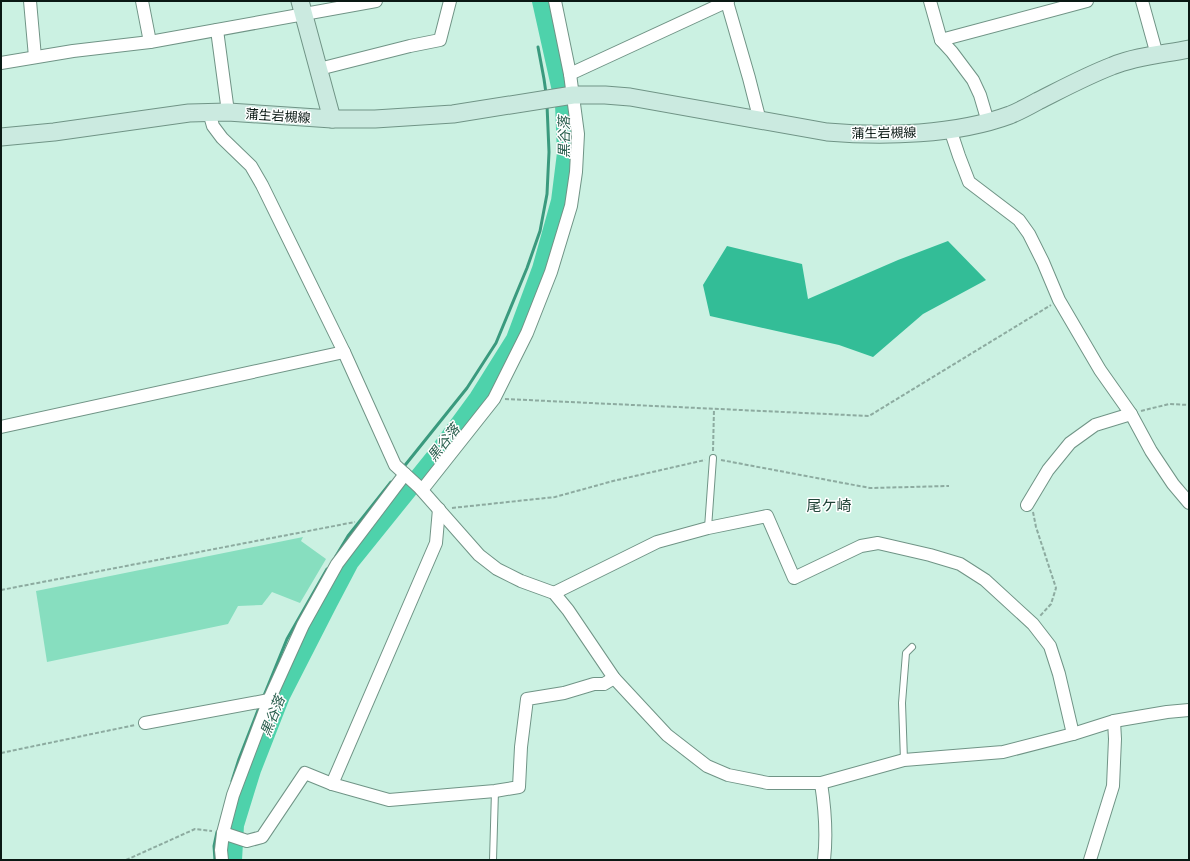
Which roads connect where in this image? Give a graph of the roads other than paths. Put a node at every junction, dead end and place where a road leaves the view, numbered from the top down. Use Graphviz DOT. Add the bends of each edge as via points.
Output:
graph roads {
  1 [pos="30,1"];
  2 [pos="142,1"];
  3 [pos="376,1"];
  4 [pos="450,1"];
  5 [pos="555,1"];
  6 [pos="727,1"];
  7 [pos="930,1"];
  8 [pos="1087,1"];
  9 [pos="1142,1"];
  10 [pos="302,8"];
  11 [pos="217,30"];
  12 [pos="940,40"];
  13 [pos="150,42"];
  14 [pos="1189,49"];
  15 [pos="1157,55"];
  16 [pos="35,57"];
  17 [pos="1,63"];
  18 [pos="319,69"];
  19 [pos="570,74"];
  20 [pos="565,96"];
  21 [pos="209,112"];
  22 [pos="228,112"];
  23 [pos="332,119"];
  24 [pos="760,121"];
  25 [pos="988,122"];
  26 [pos="950,129"];
  27 [pos="1,137"];
  28 [pos="344,352"];
  29 [pos="1131,414"];
  30 [pos="1,427"];
  31 [pos="712,458"];
  32 [pos="407,476"];
  33 [pos="421,488"];
  34 [pos="1189,503"];
  35 [pos="1027,505"];
  36 [pos="439,509"];
  37 [pos="708,528"];
  38 [pos="554,593"];
  39 [pos="912,647"];
  40 [pos="614,678"];
  41 [pos="269,700"];
  42 [pos="1189,710"];
  43 [pos="1114,721"];
  44 [pos="145,723"];
  45 [pos="1073,734"];
  46 [pos="904,760"];
  47 [pos="821,783"];
  48 [pos="332,784"];
  49 [pos="495,791"];
  50 [pos="223,833"];
  51 [pos="222,860"];
  52 [pos="493,860"];
  53 [pos="824,860"];
  54 [pos="1090,860"];
  1 -- 16 [label="street"];
  2 -- 13 [label="street"];
  3 -- 10 [label="street"];
  4 -- 18 [label="street" via="440,40"];
  5 -- 19 [label="street"];
  6 -- 19 [label="street"];
  6 -- 24 [label="street"];
  7 -- 12 [label="street"];
  8 -- 12 [label="street"];
  9 -- 15 [label="street"];
  10 -- 11 [label="street"];
  10 -- 18 [label="main road"];
  11 -- 13 [label="street"];
  11 -- 22 [label="street"];
  12 -- 25 [label="street" via="973,80"];
  13 -- 16 [label="street"];
  14 -- 15 [label="main road, 蒲生岩槻線"];
  15 -- 25 [label="main road, 蒲生岩槻線" via="1113,65 1012,114"];
  16 -- 17 [label="street"];
  18 -- 23 [label="main road"];
  19 -- 20 [label="street"];
  20 -- 23 [label="main road, 蒲生岩槻線" via="453,114"];
  20 -- 24 [label="main road, 蒲生岩槻線" via="630,97"];
  20 -- 33 [label="street" via="578,134 576,172 571,206 551,272 527,333 494,399"];
  21 -- 22 [label="main road, 蒲生岩槻線"];
  21 -- 27 [label="main road, 蒲生岩槻線"];
  21 -- 28 [label="street" via="213,126 222,138 258,176"];
  22 -- 23 [label="main road, 蒲生岩槻線"];
  24 -- 26 [label="main road, 蒲生岩槻線" via="853,134"];
  25 -- 26 [label="main road, 蒲生岩槻線"];
  26 -- 29 [label="street" via="969,182 1019,220 1029,234 1058,300 1100,370"];
  28 -- 30 [label="street"];
  28 -- 32 [label="street" via="395,465"];
  29 -- 34 [label="street" via="1151,451"];
  29 -- 35 [label="street" via="1095,425 1070,443 1048,470"];
  31 -- 37 [label="lane"];
  32 -- 33 [label="street"];
  32 -- 41 [label="street" via="337,564 303,625"];
  33 -- 36 [label="street"];
  36 -- 38 [label="street" via="479,555 497,570"];
  36 -- 48 [label="street" via="436,543"];
  37 -- 38 [label="street" via="657,542"];
  37 -- 45 [label="street" via="767,516 794,578 861,546 878,543 960,564 985,580 1033,624 1050,646"];
  38 -- 40 [label="street"];
  39 -- 46 [label="lane" via="906,653 902,703"];
  40 -- 47 [label="street" via="667,735 707,766 728,775 768,783"];
  40 -- 49 [label="street" via="604,684 527,699 519,787"];
  41 -- 44 [label="street"];
  41 -- 50 [label="street" via="233,795"];
  42 -- 43 [label="street"];
  43 -- 45 [label="street"];
  43 -- 54 [label="street" via="1113,786"];
  45 -- 46 [label="street" via="1003,752"];
  46 -- 47 [label="street"];
  47 -- 53 [label="street" via="825,809"];
  48 -- 49 [label="street" via="389,800"];
  48 -- 50 [label="street" via="305,773 262,837 247,841"];
  49 -- 52 [label="lane"];
  50 -- 51 [label="street"];
}
